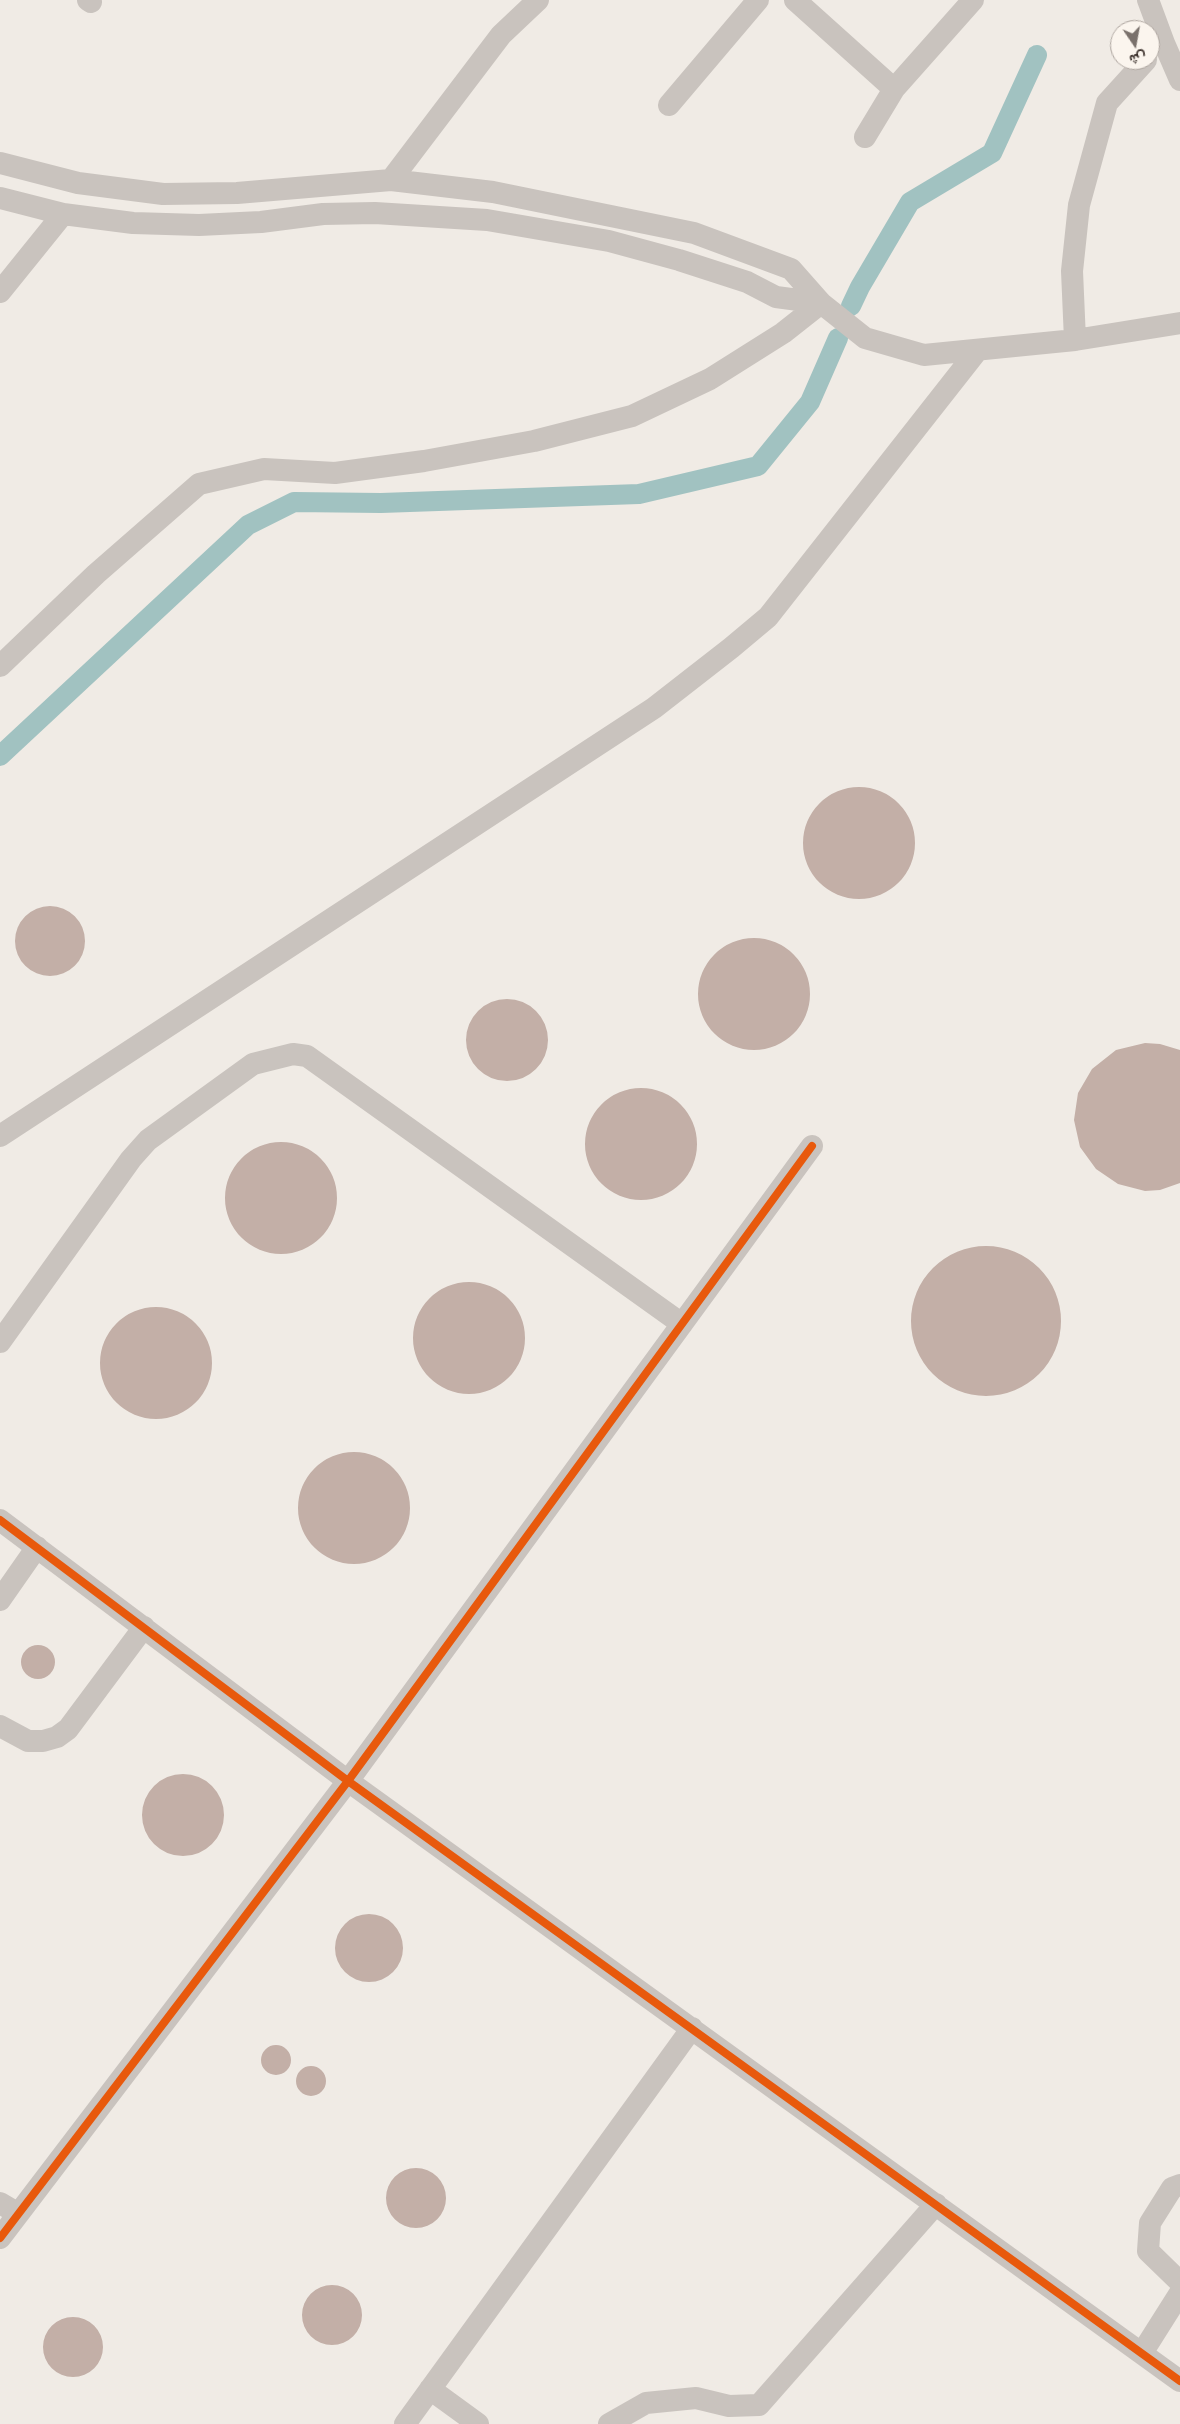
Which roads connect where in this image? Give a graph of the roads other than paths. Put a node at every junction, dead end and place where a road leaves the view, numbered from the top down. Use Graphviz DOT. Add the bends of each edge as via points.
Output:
graph roads {
  1 [pos="538,0"];
  2 [pos="758,0"];
  3 [pos="795,0"];
  4 [pos="973,0"];
  5 [pos="1148,0"];
  6 [pos="1152,20"];
  7 [pos="1160,54"];
  8 [pos="1137,70"];
  9 [pos="1180,80"];
  10 [pos="894,89"];
  11 [pos="669,105"];
  12 [pos="865,137"];
  13 [pos="0,163"];
  14 [pos="391,180"];
  15 [pos="493,192"];
  16 [pos="0,198"];
  17 [pos="63,214"];
  18 [pos="488,220"];
  19 [pos="0,292"];
  20 [pos="821,303"];
  21 [pos="1180,323"];
  22 [pos="1076,340"];
  23 [pos="977,351"];
  24 [pos="0,666"];
  25 [pos="0,1136"];
  26 [pos="812,1146"];
  27 [pos="682,1324"];
  28 [pos="0,1342"];
  29 [pos="0,1520"];
  30 [pos="37,1547"];
  31 [pos="0,1600"];
  32 [pos="144,1627"];
  33 [pos="0,1726"];
  34 [pos="348,1780"];
  35 [pos="692,2028"];
  36 [pos="1180,2185"];
  37 [pos="936,2204"];
  38 [pos="9,2208"];
  39 [pos="0,2238"];
  40 [pos="1180,2282"];
  41 [pos="1180,2293"];
  42 [pos="1142,2353"];
  43 [pos="1180,2381"];
  44 [pos="430,2389"];
  45 [pos="405,2424"];
  46 [pos="478,2424"];
  47 [pos="609,2424"];
  1 -- 14 [label="street" via="501,35"];
  2 -- 11 [label="street"];
  3 -- 10 [label="street"];
  4 -- 10 [label="street"];
  5 -- 6 [label="street"];
  7 -- 9 [label="street"];
  8 -- 22 [label="street" via="1108,103 1079,204 1072,271"];
  10 -- 12 [label="street"];
  13 -- 14 [label="street" via="78,183 163,194 237,193"];
  14 -- 15 [label="street"];
  15 -- 18 [label="street"];
  15 -- 20 [label="street" via="694,232 791,269"];
  16 -- 17 [label="street"];
  17 -- 18 [label="street" via="132,223 199,225 323,214"];
  17 -- 19 [label="street"];
  18 -- 20 [label="street" via="609,242 747,282 776,297"];
  20 -- 23 [label="street" via="865,338 924,355"];
  20 -- 24 [label="street" via="783,333 710,379 632,416 534,441 424,462 335,473 264,469 200,484 96,574"];
  21 -- 22 [label="street"];
  22 -- 23 [label="street"];
  23 -- 25 [label="street" via="768,617 731,648 654,708"];
  26 -- 27 [label="street"];
  27 -- 28 [label="street" via="307,1056 293,1054 253,1064 148,1140"];
  27 -- 34 [label="street"];
  29 -- 30 [label="street"];
  30 -- 31 [label="street"];
  30 -- 32 [label="street"];
  32 -- 33 [label="street" via="68,1729 57,1737 28,1741"];
  32 -- 34 [label="street"];
  34 -- 35 [label="street"];
  34 -- 38 [label="street"];
  35 -- 37 [label="street"];
  35 -- 44 [label="street"];
  36 -- 40 [label="street" via="1172,2188 1150,2223 1148,2251"];
  37 -- 42 [label="street"];
  37 -- 47 [label="street" via="758,2405 730,2406 696,2398 646,2403"];
  38 -- 39 [label="street"];
  41 -- 42 [label="street"];
  42 -- 43 [label="street"];
  44 -- 45 [label="street"];
  44 -- 46 [label="street"];
}
